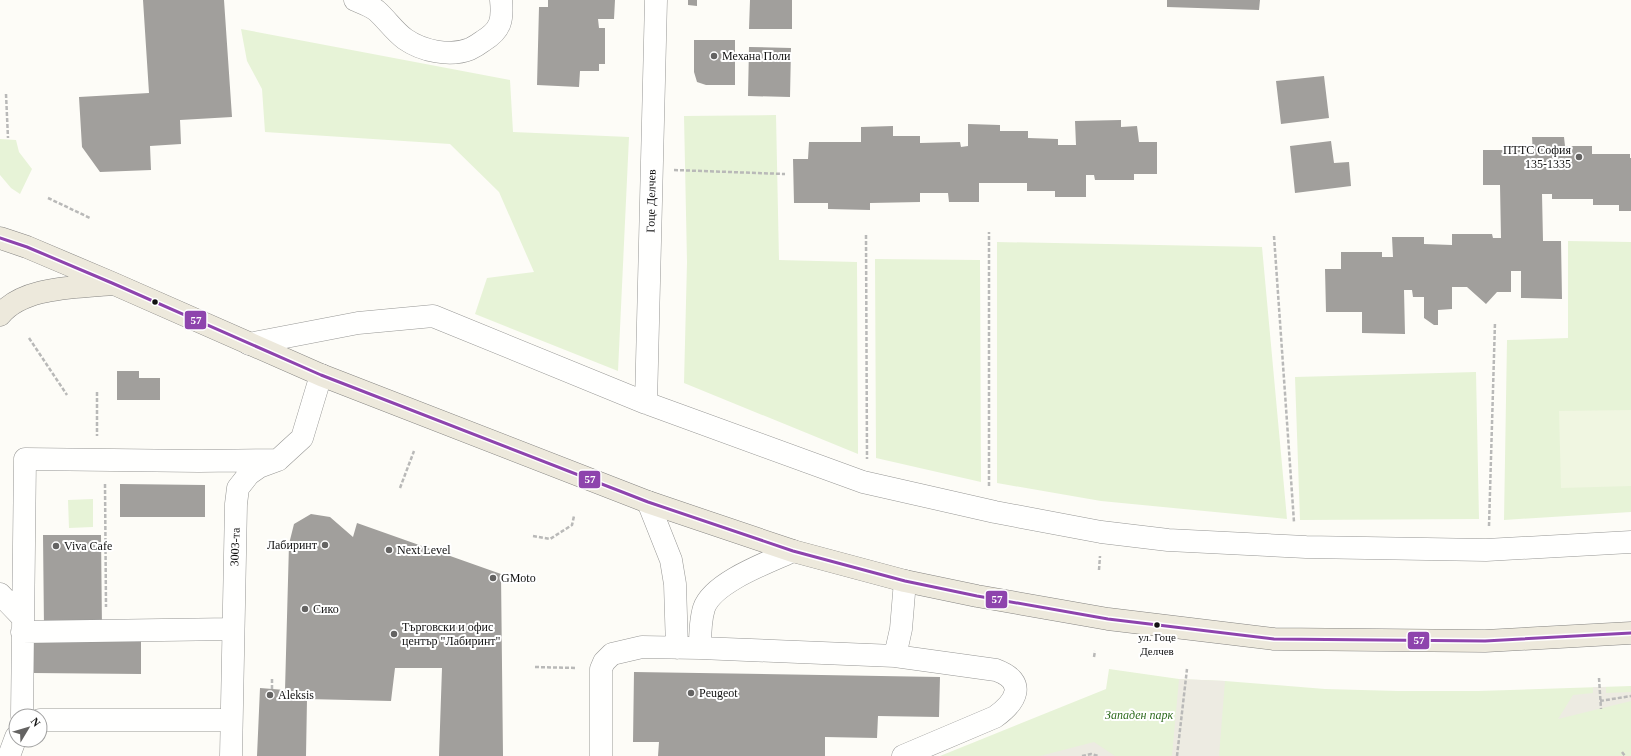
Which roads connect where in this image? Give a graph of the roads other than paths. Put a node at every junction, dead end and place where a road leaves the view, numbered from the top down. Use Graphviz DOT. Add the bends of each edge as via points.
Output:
graph roads {
  1 [pos="355,0"];
  2 [pos="501,0"];
  3 [pos="656,0"];
  4 [pos="0,238"];
  5 [pos="112,284"];
  6 [pos="0,315"];
  7 [pos="249,344"];
  8 [pos="321,374"];
  9 [pos="646,403"];
  10 [pos="278,460"];
  11 [pos="648,502"];
  12 [pos="1631,542"];
  13 [pos="793,551"];
  14 [pos="906,581"];
  15 [pos="0,594"];
  16 [pos="22,625"];
  17 [pos="232,629"];
  18 [pos="1631,633"];
  19 [pos="677,648"];
  20 [pos="700,648"];
  21 [pos="895,656"];
  22 [pos="22,708"];
  23 [pos="48,720"];
  24 [pos="231,720"];
  25 [pos="231,756"];
  26 [pos="601,756"];
  27 [pos="903,756"];
  1 -- 2 [label="street" via="377,11 406,39 422,48 447,53 469,49 485,40 499,27"];
  3 -- 9 [label="street, Гоце Делчев"];
  4 -- 5 [label="main road"];
  5 -- 6 [label="main road" via="32,294 15,302"];
  5 -- 7 [label="main road"];
  7 -- 8 [label="main road"];
  7 -- 9 [label="street" via="358,323 433,316"];
  8 -- 10 [label="street, 3003-та" via="302,438"];
  8 -- 11 [label="main road"];
  9 -- 12 [label="street" via="863,482 995,512 1101,532 1168,540 1314,547 1486,550"];
  10 -- 16 [label="street" via="25,459 25,599"];
  10 -- 17 [label="street, 3003-та" via="249,474 238,488"];
  11 -- 13 [label="main road"];
  11 -- 19 [label="street" via="671,560 675,584"];
  13 -- 14 [label="main road"];
  13 -- 20 [label="street" via="743,573 716,591 705,607 700,626"];
  14 -- 18 [label="main road" via="1108,619 1274,639 1485,641"];
  14 -- 21 [label="street" via="901,629"];
  15 -- 16 [label="street"];
  16 -- 17 [label="street" via="113,631"];
  16 -- 22 [label="street"];
  17 -- 24 [label="street, 3003-та"];
  19 -- 20 [label="street"];
  19 -- 26 [label="street" via="642,647 624,650 612,654 604,662"];
  20 -- 21 [label="street"];
  21 -- 27 [label="street" via="996,670 1013,680 1016,690 1012,702 995,717"];
  23 -- 24 [label="street"];
  24 -- 25 [label="street, 3003-та"];
}
